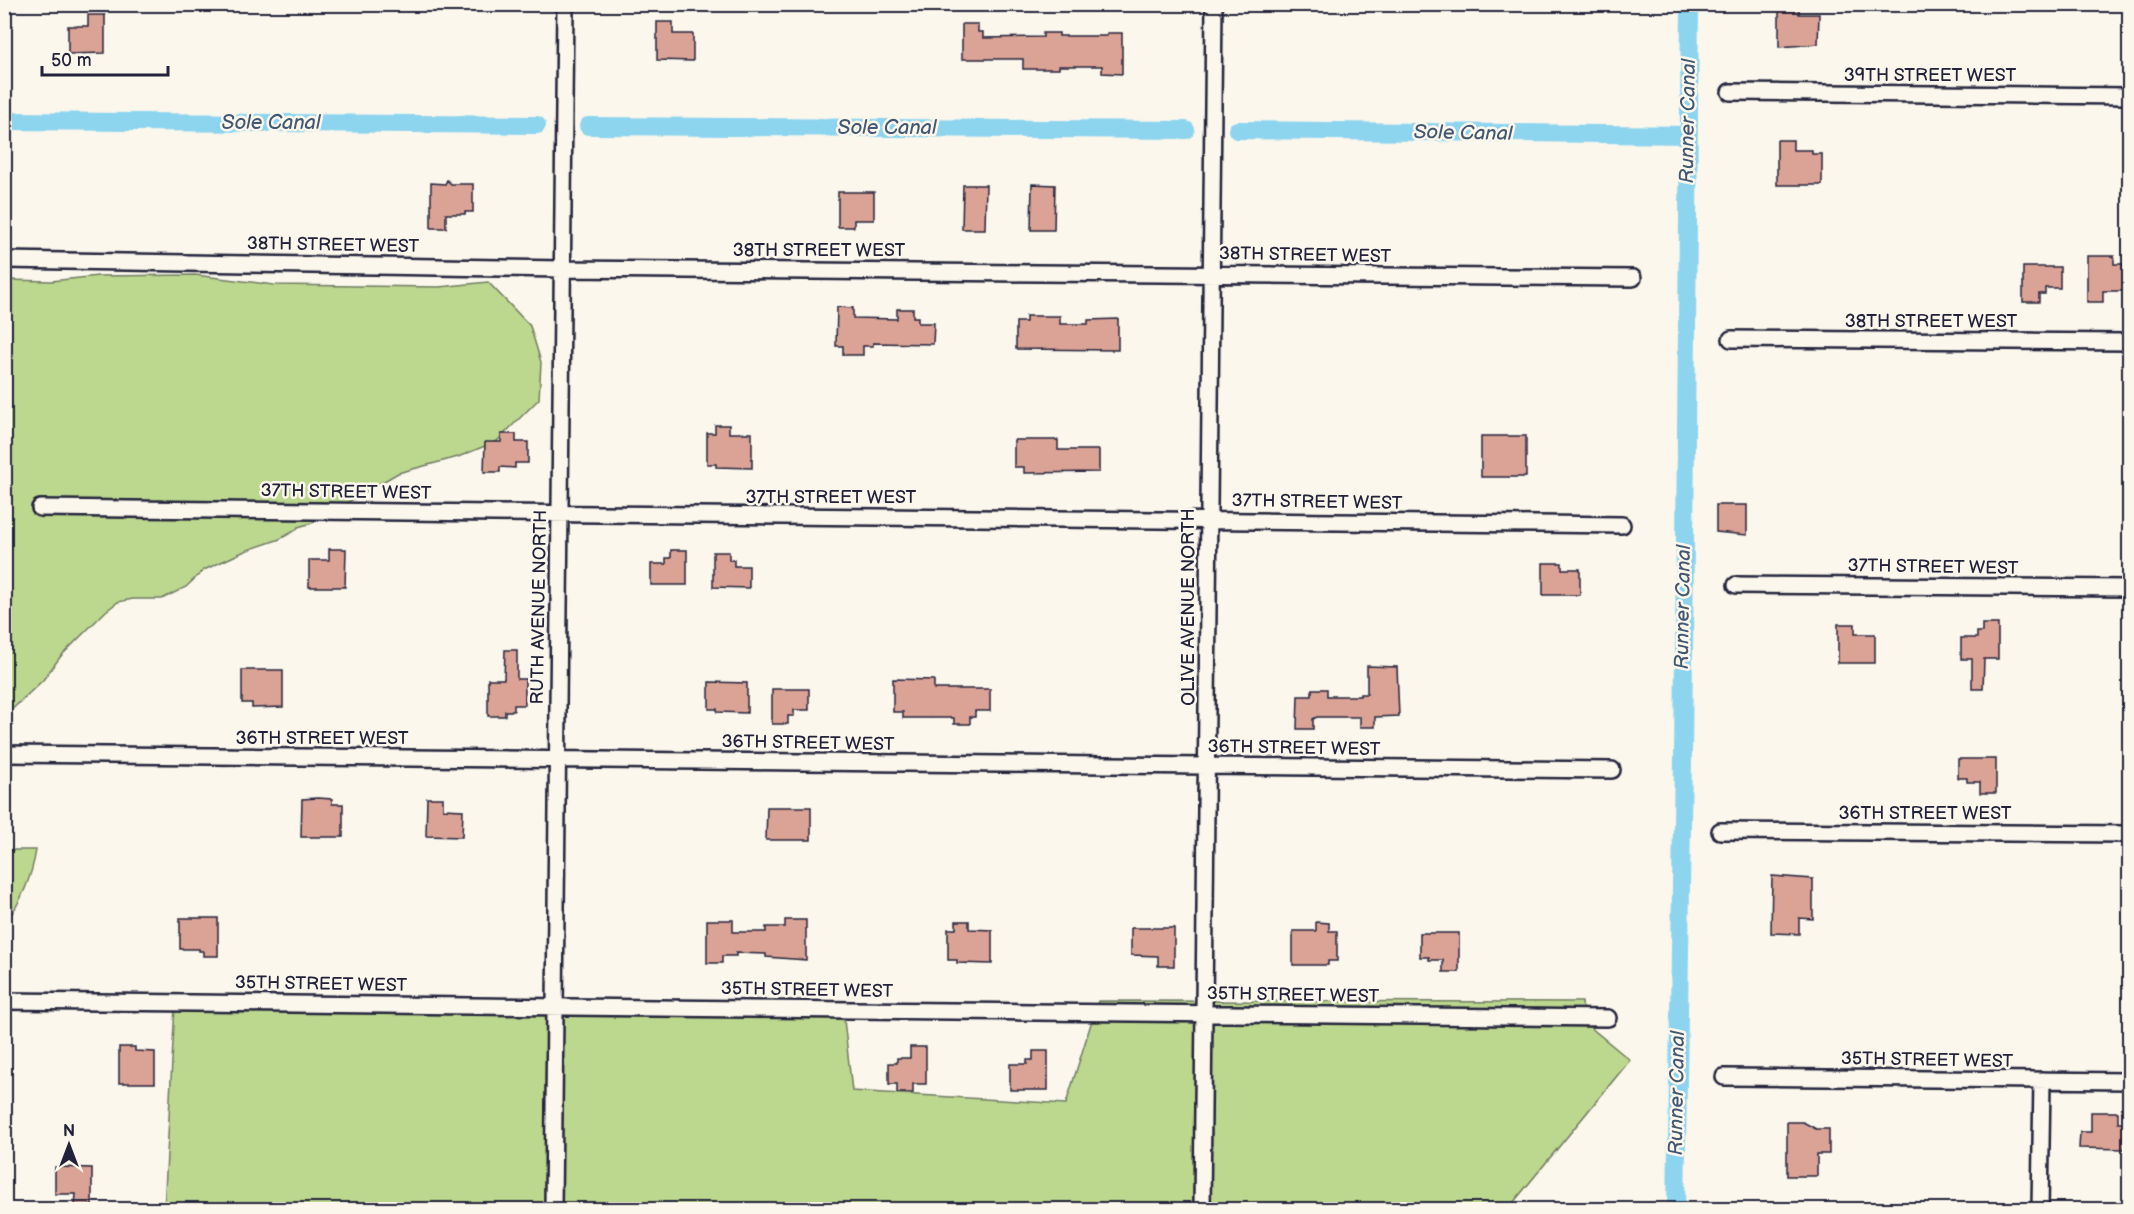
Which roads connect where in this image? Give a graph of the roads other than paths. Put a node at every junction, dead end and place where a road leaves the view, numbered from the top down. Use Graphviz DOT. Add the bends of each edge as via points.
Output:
graph roads {
  1 [pos="565,4"];
  2 [pos="1214,4"];
  3 [pos="1730,92"];
  4 [pos="2130,96"];
  5 [pos="4,260"];
  6 [pos="563,269"];
  7 [pos="1211,273"];
  8 [pos="1633,278"];
  9 [pos="1731,339"];
  10 [pos="2130,342"];
  11 [pos="40,508"];
  12 [pos="560,514"];
  13 [pos="1208,520"];
  14 [pos="1622,525"];
  15 [pos="1736,585"];
  16 [pos="2130,588"];
  17 [pos="4,754"];
  18 [pos="556,760"];
  19 [pos="1206,767"];
  20 [pos="1612,771"];
  21 [pos="1720,831"];
  22 [pos="2130,834"];
  23 [pos="4,1001"];
  24 [pos="554,1006"];
  25 [pos="1204,1014"];
  26 [pos="1608,1018"];
  27 [pos="1724,1077"];
  28 [pos="2042,1080"];
  29 [pos="2130,1081"];
  30 [pos="552,1209"];
  31 [pos="1202,1209"];
  32 [pos="2040,1209"];
  1 -- 6 [label="street, RUTH AVENUE NORTH"];
  2 -- 7 [label="street, OLIVE AVENUE NORTH"];
  3 -- 4 [label="street, 39TH STREET WEST"];
  5 -- 6 [label="street, 38TH STREET WEST"];
  6 -- 7 [label="street, 38TH STREET WEST"];
  6 -- 12 [label="street, RUTH AVENUE NORTH"];
  7 -- 8 [label="street, 38TH STREET WEST"];
  7 -- 13 [label="street, OLIVE AVENUE NORTH"];
  9 -- 10 [label="street, 38TH STREET WEST"];
  11 -- 12 [label="street, 37TH STREET WEST"];
  12 -- 13 [label="street, 37TH STREET WEST"];
  12 -- 18 [label="street, RUTH AVENUE NORTH"];
  13 -- 14 [label="street, 37TH STREET WEST"];
  13 -- 19 [label="street, OLIVE AVENUE NORTH"];
  15 -- 16 [label="street, 37TH STREET WEST"];
  17 -- 18 [label="street, 36TH STREET WEST"];
  18 -- 19 [label="street, 36TH STREET WEST"];
  18 -- 24 [label="street, RUTH AVENUE NORTH"];
  19 -- 20 [label="street, 36TH STREET WEST"];
  19 -- 25 [label="street, OLIVE AVENUE NORTH"];
  21 -- 22 [label="street, 36TH STREET WEST"];
  23 -- 24 [label="street, 35TH STREET WEST"];
  24 -- 25 [label="street, 35TH STREET WEST"];
  24 -- 30 [label="street, RUTH AVENUE NORTH"];
  25 -- 26 [label="street, 35TH STREET WEST"];
  25 -- 31 [label="street, OLIVE AVENUE NORTH"];
  27 -- 28 [label="street, 35TH STREET WEST"];
  28 -- 29 [label="street, 35TH STREET WEST"];
  28 -- 32 [label="street"];
}
